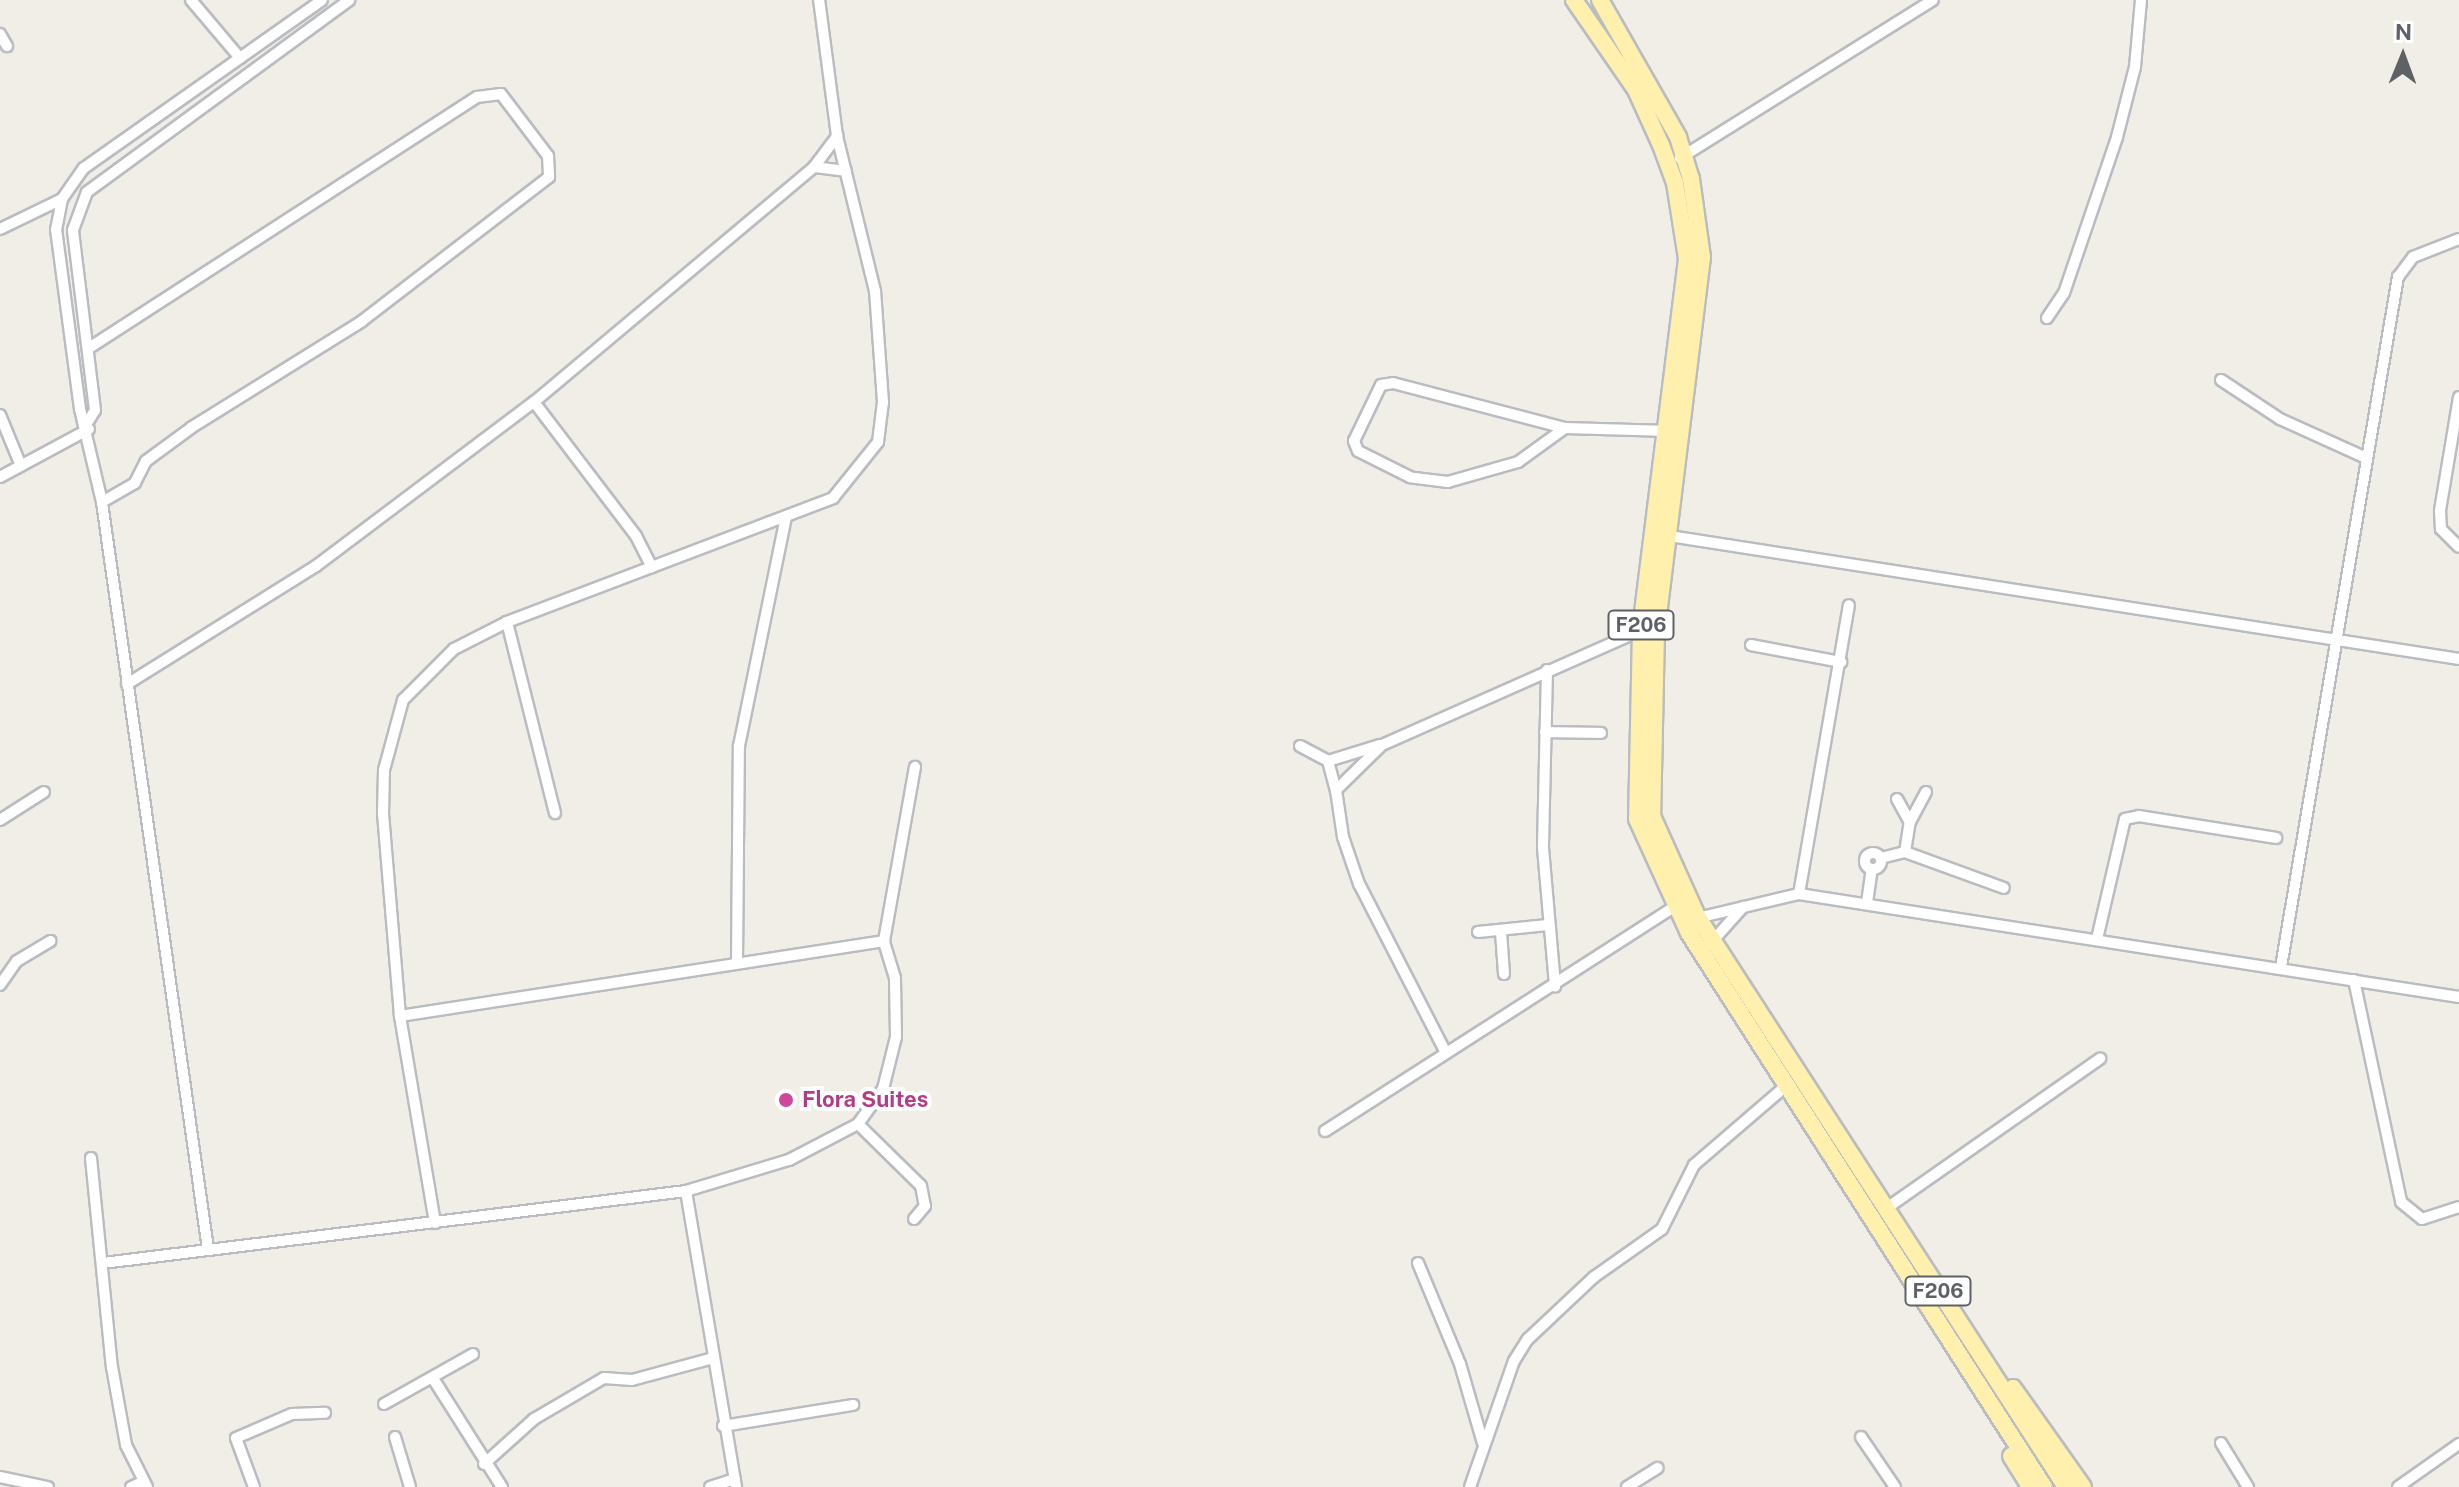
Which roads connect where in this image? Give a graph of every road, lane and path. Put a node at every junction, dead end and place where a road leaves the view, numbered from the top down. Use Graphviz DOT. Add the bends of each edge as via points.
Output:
graph roads {
  1 [pos="191,0"];
  2 [pos="322,0"];
  3 [pos="349,0"];
  4 [pos="819,0"];
  5 [pos="1574,0"];
  6 [pos="1600,0"];
  7 [pos="1933,0"];
  8 [pos="2141,0"];
  9 [pos="0,34"];
  10 [pos="7,46"];
  11 [pos="240,58"];
  12 [pos="837,136"];
  13 [pos="1684,156"];
  14 [pos="1668,166"];
  15 [pos="814,167"];
  16 [pos="846,171"];
  17 [pos="62,199"];
  18 [pos="0,229"];
  19 [pos="2459,239"];
  20 [pos="2047,318"];
  21 [pos="89,348"];
  22 [pos="2221,380"];
  23 [pos="2459,397"];
  24 [pos="534,402"];
  25 [pos="0,415"];
  26 [pos="88,426"];
  27 [pos="1565,428"];
  28 [pos="1669,431"];
  29 [pos="2364,457"];
  30 [pos="21,466"];
  31 [pos="0,477"];
  32 [pos="102,502"];
  33 [pos="786,518"];
  34 [pos="1665,535"];
  35 [pos="2459,547"];
  36 [pos="652,567"];
  37 [pos="1849,605"];
  38 [pos="507,622"];
  39 [pos="1641,630"];
  40 [pos="2334,638"];
  41 [pos="1751,645"];
  42 [pos="2459,659"];
  43 [pos="1841,662"];
  44 [pos="1547,670"];
  45 [pos="127,684"];
  46 [pos="1545,732"];
  47 [pos="1601,733"];
  48 [pos="1382,745"];
  49 [pos="1300,746"];
  50 [pos="1328,761"];
  51 [pos="915,767"];
  52 [pos="1336,790"];
  53 [pos="44,792"];
  54 [pos="1926,792"];
  55 [pos="1897,799"];
  56 [pos="555,813"];
  57 [pos="0,820"];
  58 [pos="1910,822"];
  59 [pos="2276,838"];
  60 [pos="1905,852"];
  61 [pos="2004,888"];
  62 [pos="1799,894"];
  63 [pos="1867,903"];
  64 [pos="1674,907"];
  65 [pos="1743,907"];
  66 [pos="1691,921"];
  67 [pos="1548,925"];
  68 [pos="1478,932"];
  69 [pos="1501,932"];
  70 [pos="2097,939"];
  71 [pos="50,941"];
  72 [pos="884,941"];
  73 [pos="1707,946"];
  74 [pos="737,962"];
  75 [pos="2281,967"];
  76 [pos="1504,974"];
  77 [pos="2354,980"];
  78 [pos="0,985"];
  79 [pos="1555,986"];
  80 [pos="2459,997"];
  81 [pos="400,1016"];
  82 [pos="1446,1053"];
  83 [pos="2100,1059"];
  84 [pos="1786,1086"];
  85 [pos="858,1124"];
  86 [pos="1325,1131"];
  87 [pos="91,1158"];
  88 [pos="686,1191"];
  89 [pos="2459,1207"];
  90 [pos="1884,1210"];
  91 [pos="914,1219"];
  92 [pos="435,1223"];
  93 [pos="208,1249"];
  94 [pos="103,1263"];
  95 [pos="1418,1263"];
  96 [pos="473,1354"];
  97 [pos="710,1359"];
  98 [pos="1993,1371"];
  99 [pos="434,1380"];
  100 [pos="384,1404"];
  101 [pos="853,1405"];
  102 [pos="325,1413"];
  103 [pos="723,1426"];
  104 [pos="395,1437"];
  105 [pos="1861,1437"];
  106 [pos="1483,1443"];
  107 [pos="2221,1443"];
  108 [pos="2459,1444"];
  109 [pos="484,1464"];
  110 [pos="1657,1468"];
  111 [pos="0,1477"];
  112 [pos="736,1483"];
  113 [pos="145,1484"];
  114 [pos="2033,1486"];
  115 [pos="48,1487"];
  116 [pos="131,1487"];
  117 [pos="254,1487"];
  118 [pos="410,1487"];
  119 [pos="502,1487"];
  120 [pos="710,1487"];
  121 [pos="1470,1487"];
  122 [pos="1627,1487"];
  123 [pos="1895,1487"];
  124 [pos="2066,1487"];
  125 [pos="2083,1487"];
  126 [pos="2248,1487"];
  127 [pos="2398,1487"];
  1 -- 11 [label="street"];
  2 -- 11 [label="street"];
  3 -- 21 [label="street" via="87,192 73,230"];
  4 -- 12 [label="street"];
  5 -- 14 [label="main road, F206" via="1636,90"];
  6 -- 13 [label="main road, F206" via="1653,86"];
  7 -- 13 [label="street"];
  8 -- 20 [label="street" via="2135,67 2117,137 2064,293"];
  9 -- 10 [label="street"];
  11 -- 17 [label="street" via="84,168"];
  12 -- 15 [label="street"];
  12 -- 16 [label="street"];
  13 -- 14 [label="street"];
  13 -- 34 [label="main road, F206" via="1702,257"];
  14 -- 28 [label="main road, F206" via="1687,259"];
  15 -- 16 [label="street"];
  15 -- 24 [label="street"];
  16 -- 33 [label="street" via="875,291 883,402 878,442 833,498"];
  17 -- 18 [label="street"];
  17 -- 26 [label="street" via="56,230 80,409"];
  19 -- 29 [label="street" via="2413,257 2398,277"];
  21 -- 26 [label="street" via="95,410"];
  21 -- 32 [label="street" via="477,97 501,94 548,156 549,177 361,322 191,428 146,461 135,483"];
  22 -- 29 [label="street" via="2280,419"];
  23 -- 35 [label="street" via="2440,511 2441,529"];
  24 -- 36 [label="street" via="636,536"];
  24 -- 45 [label="street" via="316,566"];
  25 -- 30 [label="street"];
  26 -- 30 [label="street"];
  26 -- 32 [label="street"];
  27 -- 27 [label="street" via="1518,462 1448,482 1410,477 1358,451 1354,441 1386,383"];
  27 -- 28 [label="street"];
  28 -- 34 [label="main road, F206"];
  29 -- 40 [label="street"];
  30 -- 31 [label="street"];
  32 -- 45 [label="street"];
  33 -- 36 [label="street"];
  33 -- 74 [label="street" via="739,746"];
  34 -- 39 [label="main road, F206"];
  34 -- 40 [label="street"];
  34 -- 66 [label="main road, F206" via="1656,631 1652,816"];
  36 -- 38 [label="street"];
  37 -- 43 [label="street"];
  38 -- 56 [label="street"];
  38 -- 81 [label="street" via="454,649 417,679 394,725 384,770 383,814"];
  39 -- 44 [label="street"];
  39 -- 64 [label="main road, F206" via="1637,819"];
  40 -- 42 [label="street"];
  40 -- 75 [label="street"];
  41 -- 43 [label="street"];
  43 -- 62 [label="street"];
  44 -- 46 [label="street"];
  44 -- 48 [label="street"];
  45 -- 93 [label="street"];
  46 -- 47 [label="street"];
  46 -- 67 [label="street"];
  48 -- 50 [label="street"];
  48 -- 52 [label="street"];
  49 -- 50 [label="street"];
  50 -- 52 [label="street"];
  51 -- 72 [label="street"];
  52 -- 82 [label="street" via="1343,837 1359,884"];
  53 -- 57 [label="street"];
  54 -- 58 [label="street"];
  55 -- 58 [label="street"];
  58 -- 60 [label="street"];
  59 -- 70 [label="street" via="2139,816 2125,819"];
  60 -- 61 [label="street"];
  60 -- 63 [label="street" via="1881,858 1872,869"];
  62 -- 63 [label="street"];
  62 -- 65 [label="street"];
  63 -- 70 [label="street"];
  64 -- 66 [label="main road, F206"];
  64 -- 79 [label="street"];
  65 -- 66 [label="street"];
  65 -- 73 [label="street"];
  66 -- 73 [label="main road, F206"];
  67 -- 69 [label="street"];
  67 -- 79 [label="street"];
  68 -- 69 [label="street"];
  69 -- 76 [label="street"];
  70 -- 75 [label="street"];
  71 -- 78 [label="street" via="17,961"];
  72 -- 74 [label="street"];
  72 -- 85 [label="street" via="895,978 896,1037 883,1089"];
  73 -- 84 [label="main road, F206"];
  73 -- 90 [label="main road, F206"];
  74 -- 81 [label="street"];
  75 -- 77 [label="street"];
  77 -- 80 [label="street"];
  77 -- 89 [label="street" via="2401,1202 2422,1219"];
  79 -- 82 [label="street"];
  81 -- 92 [label="street"];
  82 -- 86 [label="street"];
  83 -- 90 [label="street"];
  84 -- 106 [label="street" via="1694,1165 1662,1229 1594,1277 1528,1339"];
  84 -- 114 [label="main road, F206" via="1973,1380"];
  85 -- 88 [label="street" via="789,1160"];
  85 -- 91 [label="street" via="921,1186 925,1206"];
  87 -- 94 [label="street"];
  88 -- 92 [label="street"];
  88 -- 97 [label="street"];
  90 -- 98 [label="main road, F206"];
  92 -- 93 [label="street"];
  93 -- 94 [label="street"];
  94 -- 113 [label="street" via="126,1445"];
  95 -- 106 [label="street" via="1455,1349"];
  96 -- 99 [label="street"];
  97 -- 103 [label="street"];
  97 -- 109 [label="street" via="632,1380 604,1378 534,1419"];
  98 -- 124 [label="main road, F206"];
  98 -- 125 [label="main road" via="2030,1407"];
  99 -- 100 [label="street"];
  99 -- 109 [label="street"];
  101 -- 103 [label="street"];
  102 -- 117 [label="street" via="292,1414 236,1438"];
  103 -- 112 [label="street"];
  104 -- 118 [label="street"];
  105 -- 123 [label="street"];
  106 -- 121 [label="street"];
  107 -- 126 [label="street"];
  108 -- 127 [label="street"];
  109 -- 119 [label="street"];
  110 -- 122 [label="street"];
  111 -- 115 [label="street"];
  112 -- 120 [label="street"];
  113 -- 116 [label="street"];
}
